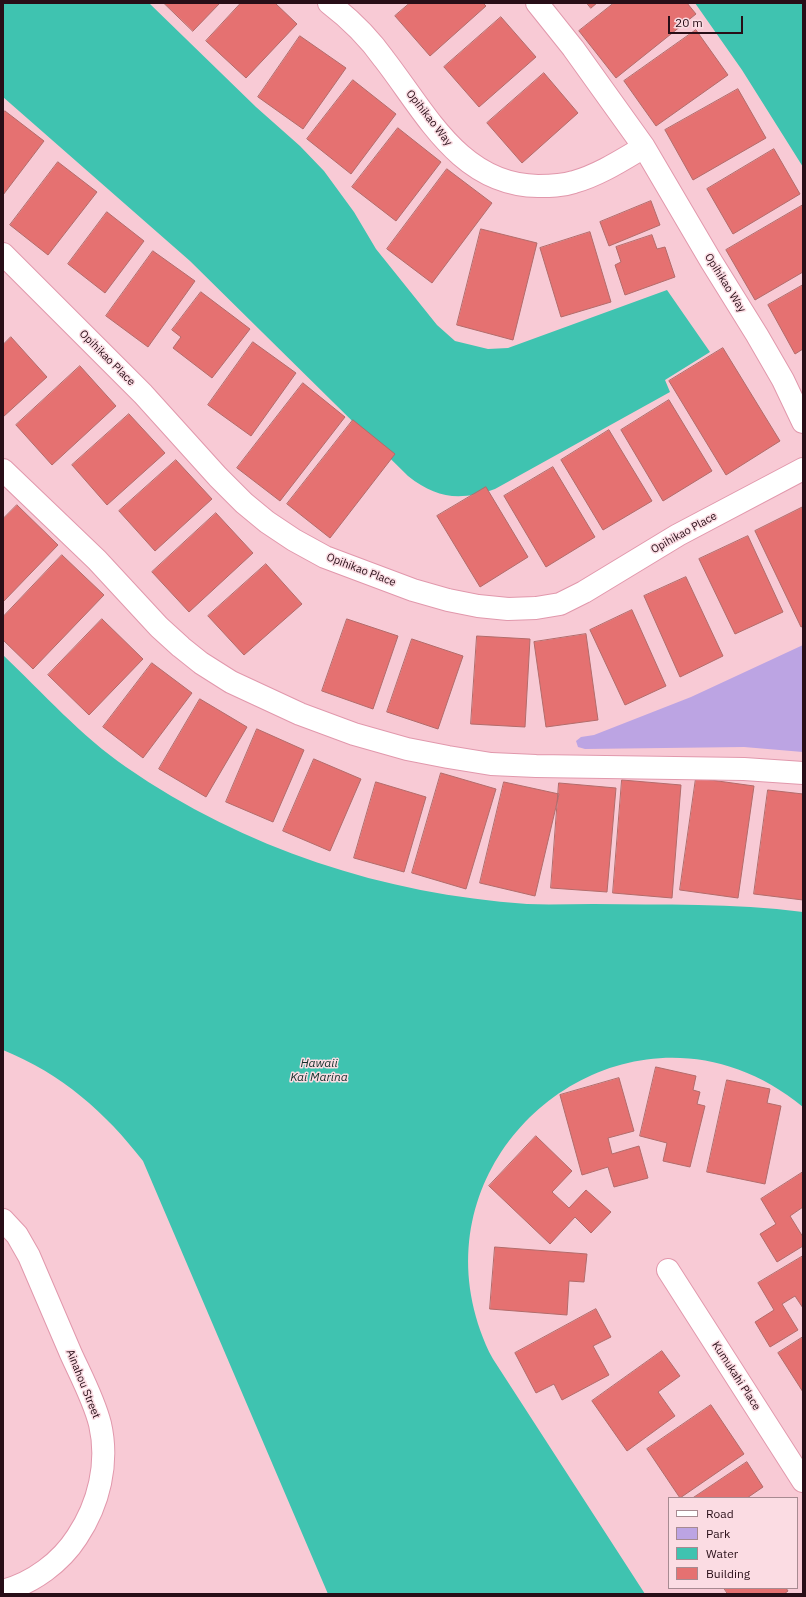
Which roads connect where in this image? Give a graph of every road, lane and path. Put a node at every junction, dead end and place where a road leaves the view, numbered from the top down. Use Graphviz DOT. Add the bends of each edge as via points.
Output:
graph roads {
  1 [pos="330,3"];
  2 [pos="537,3"];
  3 [pos="644,147"];
  4 [pos="3,254"];
  5 [pos="803,422"];
  6 [pos="803,469"];
  7 [pos="3,470"];
  8 [pos="803,773"];
  9 [pos="3,1220"];
  10 [pos="668,1270"];
  11 [pos="803,1481"];
  12 [pos="3,1591"];
  1 -- 3 [label="street, Opihikao Way" via="352,22 376,49 446,143 485,173 526,186 553,186 574,182 607,169"];
  2 -- 3 [label="street, Opihikao Way" via="573,48"];
  3 -- 5 [label="street, Opihikao Way" via="757,334"];
  4 -- 6 [label="street, Opihikao Place" via="143,394 218,477 267,522 325,557 413,590 448,600 508,609 560,604 678,535"];
  7 -- 8 [label="street" via="97,560 181,647 231,682 300,714 354,734 407,749 491,764 744,769"];
  9 -- 12 [label="street, Ainahou Street" via="17,1235 29,1256 91,1400 102,1434 103,1457 98,1492 91,1514 65,1554 38,1576"];
  10 -- 11 [label="street, Kumukahi Place"];
}
